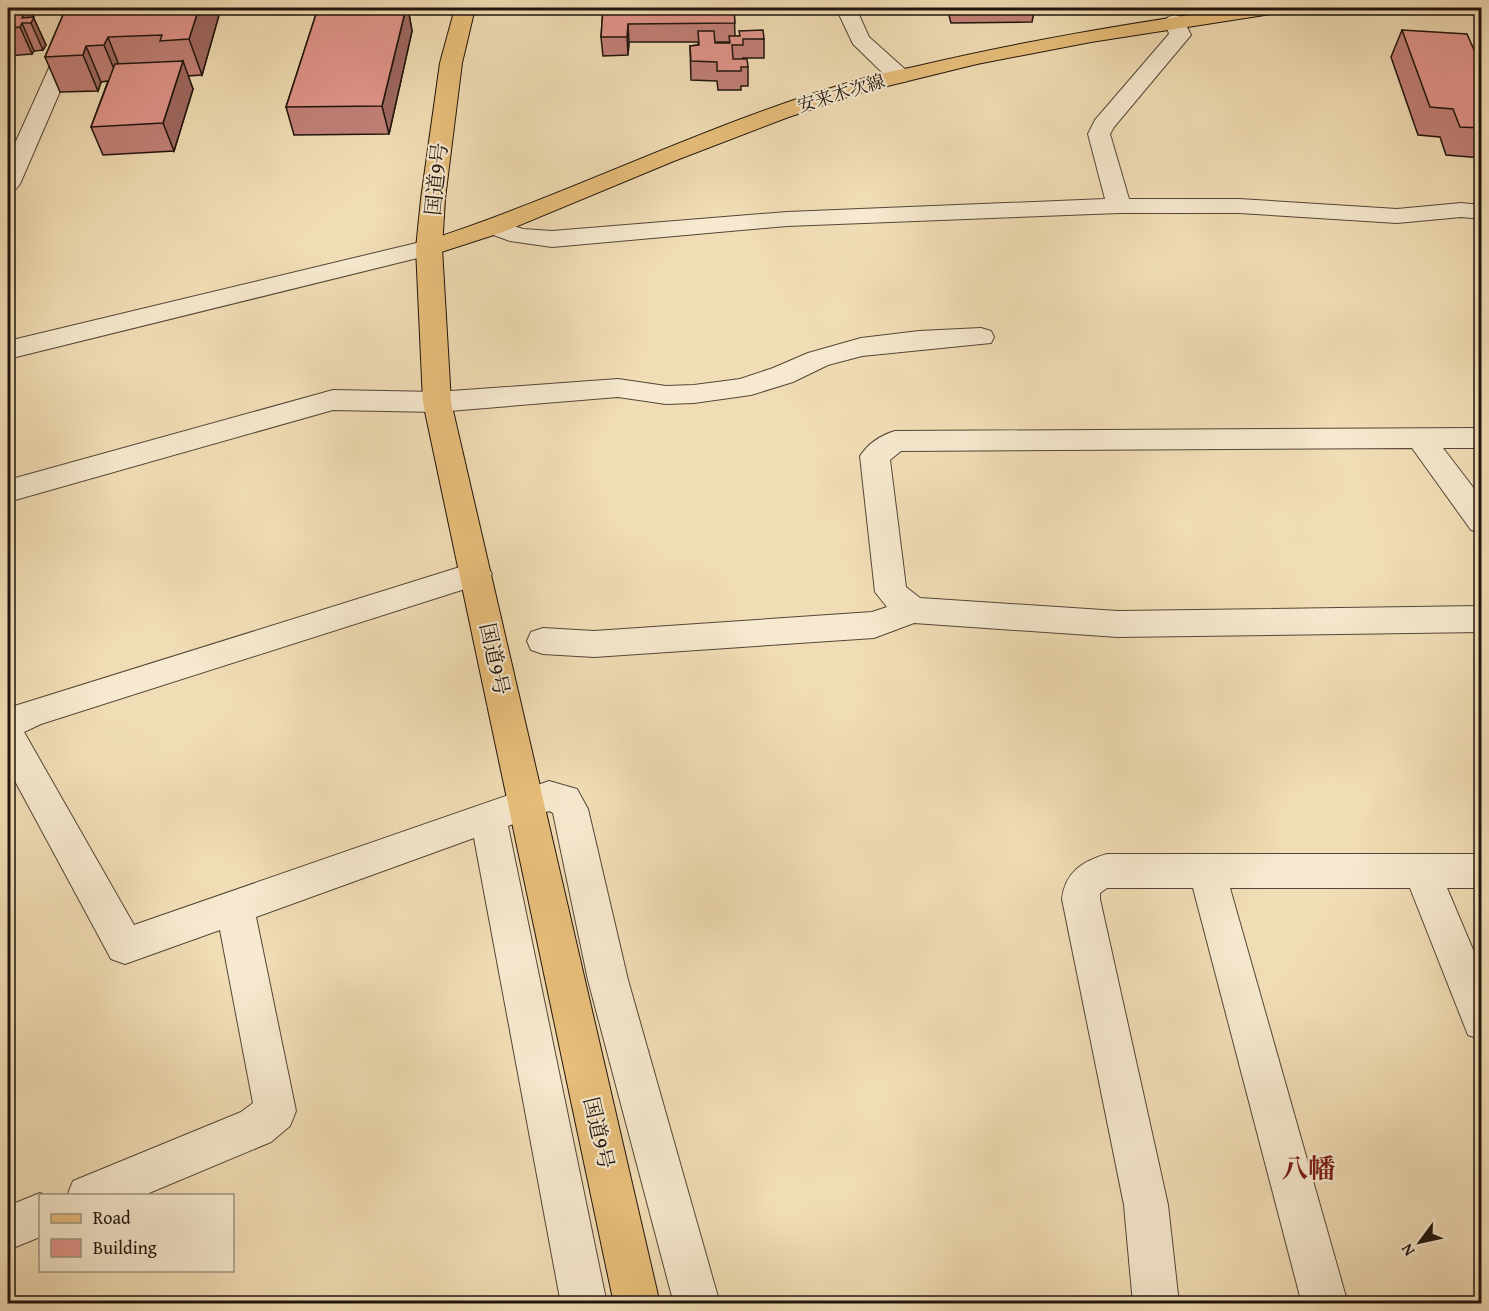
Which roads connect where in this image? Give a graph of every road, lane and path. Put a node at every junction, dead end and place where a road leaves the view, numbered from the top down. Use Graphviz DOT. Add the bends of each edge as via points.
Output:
graph roads {
  1 [pos="86,8"];
  2 [pos="465,8"];
  3 [pos="846,8"];
  4 [pos="1272,8"];
  5 [pos="1217,11"];
  6 [pos="1175,21"];
  7 [pos="899,76"];
  8 [pos="8,184"];
  9 [pos="1119,206"];
  10 [pos="1482,212"];
  11 [pos="494,227"];
  12 [pos="429,248"];
  13 [pos="981,337"];
  14 [pos="8,350"];
  15 [pos="437,402"];
  16 [pos="1420,438"];
  17 [pos="1482,438"];
  18 [pos="8,491"];
  19 [pos="1482,522"];
  20 [pos="476,574"];
  21 [pos="912,610"];
  22 [pos="1482,619"];
  23 [pos="543,641"];
  24 [pos="8,723"];
  25 [pos="8,736"];
  26 [pos="526,804"];
  27 [pos="488,818"];
  28 [pos="1207,871"];
  29 [pos="1482,871"];
  30 [pos="1422,872"];
  31 [pos="235,908"];
  32 [pos="1482,1021"];
  33 [pos="93,1194"];
  34 [pos="39,1215"];
  35 [pos="8,1228"];
  36 [pos="584,1304"];
  37 [pos="637,1304"];
  38 [pos="697,1304"];
  39 [pos="1156,1304"];
  40 [pos="1325,1304"];
  1 -- 8 [label="street"];
  2 -- 12 [label="main road, 国道9号" via="451,63"];
  3 -- 7 [label="street" via="860,40"];
  4 -- 5 [label="main road, 安来木次線"];
  5 -- 6 [label="main road, 安来木次線"];
  6 -- 7 [label="main road, 安来木次線"];
  6 -- 9 [label="street" via="1180,35 1099,134"];
  7 -- 11 [label="main road, 安来木次線" via="778,113"];
  9 -- 10 [label="street" via="1239,207 1397,216"];
  9 -- 11 [label="street" via="787,219 552,239 519,236"];
  11 -- 12 [label="main road, 安来木次線"];
  12 -- 14 [label="street"];
  12 -- 15 [label="main road, 国道9号"];
  13 -- 15 [label="street" via="861,347 741,388 694,394 666,395 618,388"];
  15 -- 18 [label="street" via="333,400"];
  15 -- 20 [label="main road, 国道9号"];
  16 -- 17 [label="street"];
  16 -- 19 [label="street"];
  16 -- 21 [label="street" via="895,441 875,456 891,592"];
  20 -- 24 [label="street"];
  20 -- 26 [label="main road, 国道9号"];
  21 -- 22 [label="street" via="1118,624"];
  21 -- 23 [label="street" via="874,625 594,644"];
  25 -- 31 [label="street" via="124,946"];
  26 -- 27 [label="street"];
  26 -- 37 [label="main road, 国道9号"];
  26 -- 38 [label="street" via="556,796 570,809 608,980"];
  27 -- 31 [label="street"];
  27 -- 36 [label="street"];
  28 -- 30 [label="street"];
  28 -- 39 [label="street" via="1107,871 1092,877 1081,888 1146,1205"];
  28 -- 40 [label="street"];
  29 -- 30 [label="street"];
  30 -- 32 [label="street"];
  31 -- 33 [label="street" via="275,1111 256,1127"];
  34 -- 35 [label="street"];
}
